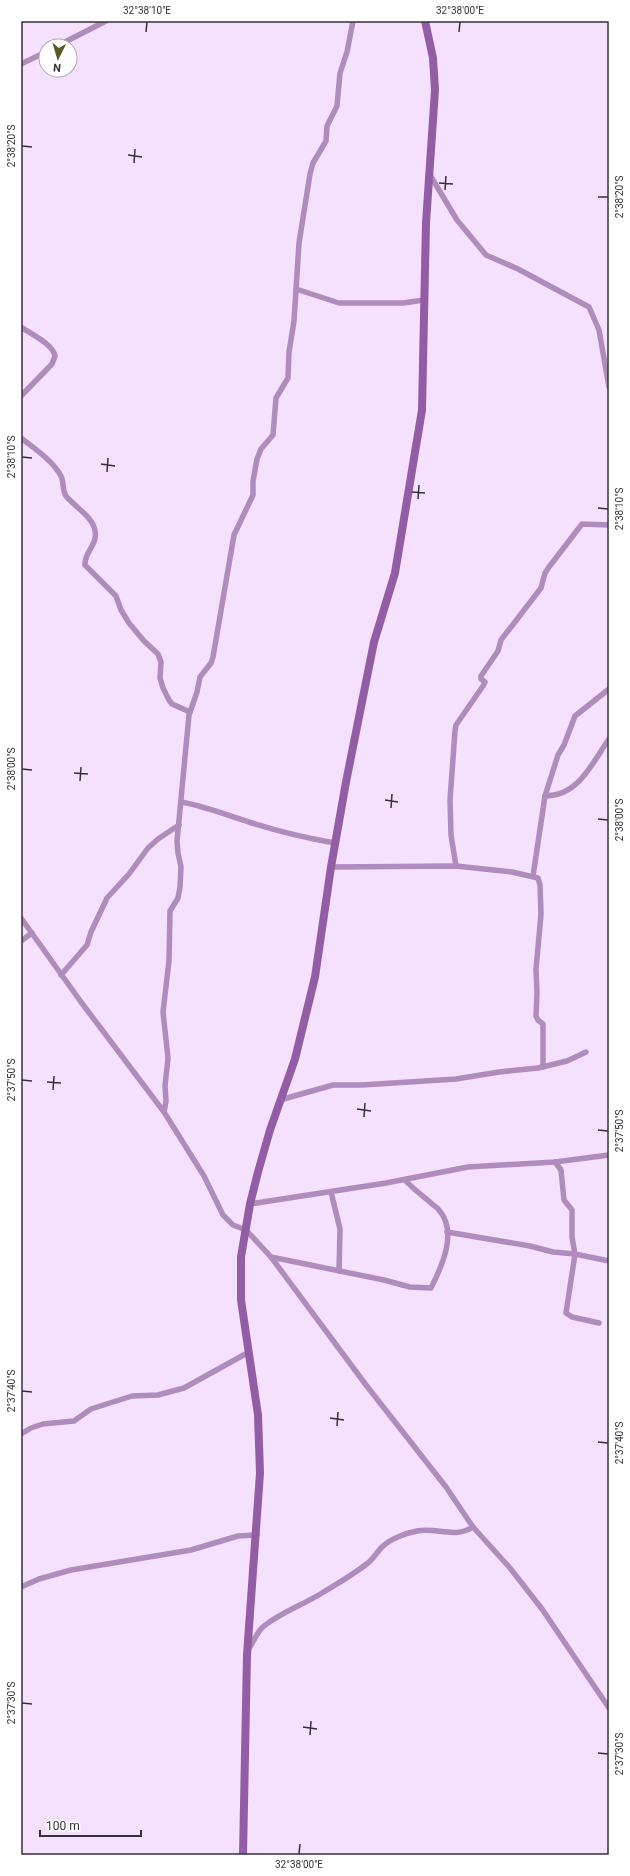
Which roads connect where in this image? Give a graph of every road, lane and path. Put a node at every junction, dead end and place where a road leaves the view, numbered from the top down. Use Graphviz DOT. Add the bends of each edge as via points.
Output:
graph roads {
  1 [pos="106,21"];
  2 [pos="353,21"];
  3 [pos="425,21"];
  4 [pos="94,24"];
  5 [pos="70,38"];
  6 [pos="38,56"];
  7 [pos="21,64"];
  8 [pos="429,172"];
  9 [pos="296,288"];
  10 [pos="424,300"];
  11 [pos="21,327"];
  12 [pos="609,387"];
  13 [pos="21,396"];
  14 [pos="21,438"];
  15 [pos="609,525"];
  16 [pos="609,689"];
  17 [pos="190,712"];
  18 [pos="609,739"];
  19 [pos="545,796"];
  20 [pos="181,802"];
  21 [pos="179,825"];
  22 [pos="335,843"];
  23 [pos="331,866"];
  24 [pos="456,866"];
  25 [pos="532,876"];
  26 [pos="21,918"];
  27 [pos="32,933"];
  28 [pos="21,941"];
  29 [pos="61,975"];
  30 [pos="586,1052"];
  31 [pos="543,1067"];
  32 [pos="280,1100"];
  33 [pos="164,1112"];
  34 [pos="609,1155"];
  35 [pos="555,1162"];
  36 [pos="405,1180"];
  37 [pos="331,1192"];
  38 [pos="250,1204"];
  39 [pos="246,1230"];
  40 [pos="447,1232"];
  41 [pos="575,1254"];
  42 [pos="271,1257"];
  43 [pos="609,1261"];
  44 [pos="339,1271"];
  45 [pos="599,1323"];
  46 [pos="249,1352"];
  47 [pos="21,1434"];
  48 [pos="474,1527"];
  49 [pos="257,1534"];
  50 [pos="21,1587"];
  51 [pos="247,1651"];
  52 [pos="609,1708"];
  53 [pos="243,1855"];
  1 -- 4 [label="street"];
  2 -- 9 [label="street" via="340,73 337,106 328,126 324,145 312,167 299,243"];
  3 -- 8 [label="street" via="433,58 435,90"];
  4 -- 5 [label="street"];
  6 -- 7 [label="street"];
  8 -- 10 [label="street"];
  8 -- 12 [label="street" via="457,220 486,255 589,307 599,330"];
  9 -- 10 [label="street" via="339,303 403,303"];
  9 -- 17 [label="street" via="294,321 288,352 288,378 276,398 273,435 261,449 257,459 253,496 234,535 213,657 200,677"];
  10 -- 22 [label="street" via="422,410 416,450 395,573 374,642"];
  11 -- 13 [label="street" via="53,350 55,356 52,364"];
  14 -- 17 [label="street" via="54,467 62,478 65,494 91,522 96,536 85,565 116,596 129,623 158,654 161,662 160,678 169,700"];
  15 -- 24 [label="street" via="582,524 556,556 545,573 541,588 501,640 498,651 481,676 485,682 483,686 456,725 450,800 451,835"];
  16 -- 19 [label="street" via="576,716 558,756"];
  17 -- 20 [label="street"];
  18 -- 19 [label="street" via="577,784 563,794"];
  19 -- 25 [label="street"];
  20 -- 21 [label="street"];
  20 -- 22 [label="street" via="212,808 254,824"];
  21 -- 29 [label="street" via="148,848 107,898 87,945"];
  21 -- 33 [label="street" via="177,841 182,867 178,898 170,911 168,921 169,961 163,1012 168,1058"];
  22 -- 23 [label="street"];
  23 -- 24 [label="street"];
  23 -- 32 [label="street" via="315,977 296,1053"];
  24 -- 25 [label="street"];
  25 -- 31 [label="street" via="538,878 540,885 536,1019 543,1024"];
  26 -- 27 [label="street"];
  27 -- 28 [label="street"];
  27 -- 29 [label="street"];
  29 -- 33 [label="street"];
  30 -- 31 [label="street" via="567,1061"];
  31 -- 32 [label="street" via="456,1079 333,1085"];
  32 -- 38 [label="street"];
  33 -- 39 [label="street" via="204,1176 223,1215 233,1225"];
  34 -- 35 [label="street"];
  35 -- 36 [label="street" via="468,1167"];
  35 -- 41 [label="street" via="561,1170 564,1200 572,1210"];
  36 -- 37 [label="street"];
  36 -- 40 [label="street" via="440,1210"];
  37 -- 38 [label="street"];
  37 -- 44 [label="street" via="340,1229"];
  38 -- 39 [label="street"];
  39 -- 42 [label="street"];
  39 -- 46 [label="street" via="241,1257 240,1286"];
  40 -- 41 [label="street"];
  40 -- 44 [label="street" via="442,1265 431,1288 410,1287"];
  41 -- 43 [label="street"];
  41 -- 45 [label="street" via="566,1313 572,1317"];
  42 -- 44 [label="street"];
  42 -- 48 [label="street"];
  46 -- 47 [label="street" via="179,1390 158,1395 132,1396 91,1409 74,1421 43,1424"];
  46 -- 49 [label="street" via="260,1441"];
  48 -- 51 [label="street" via="454,1533 417,1531 389,1542 358,1570 276,1617 263,1627"];
  48 -- 52 [label="street" via="542,1609"];
  49 -- 50 [label="street" via="238,1536 191,1550 71,1570"];
  49 -- 51 [label="street"];
  51 -- 53 [label="street"];
}
